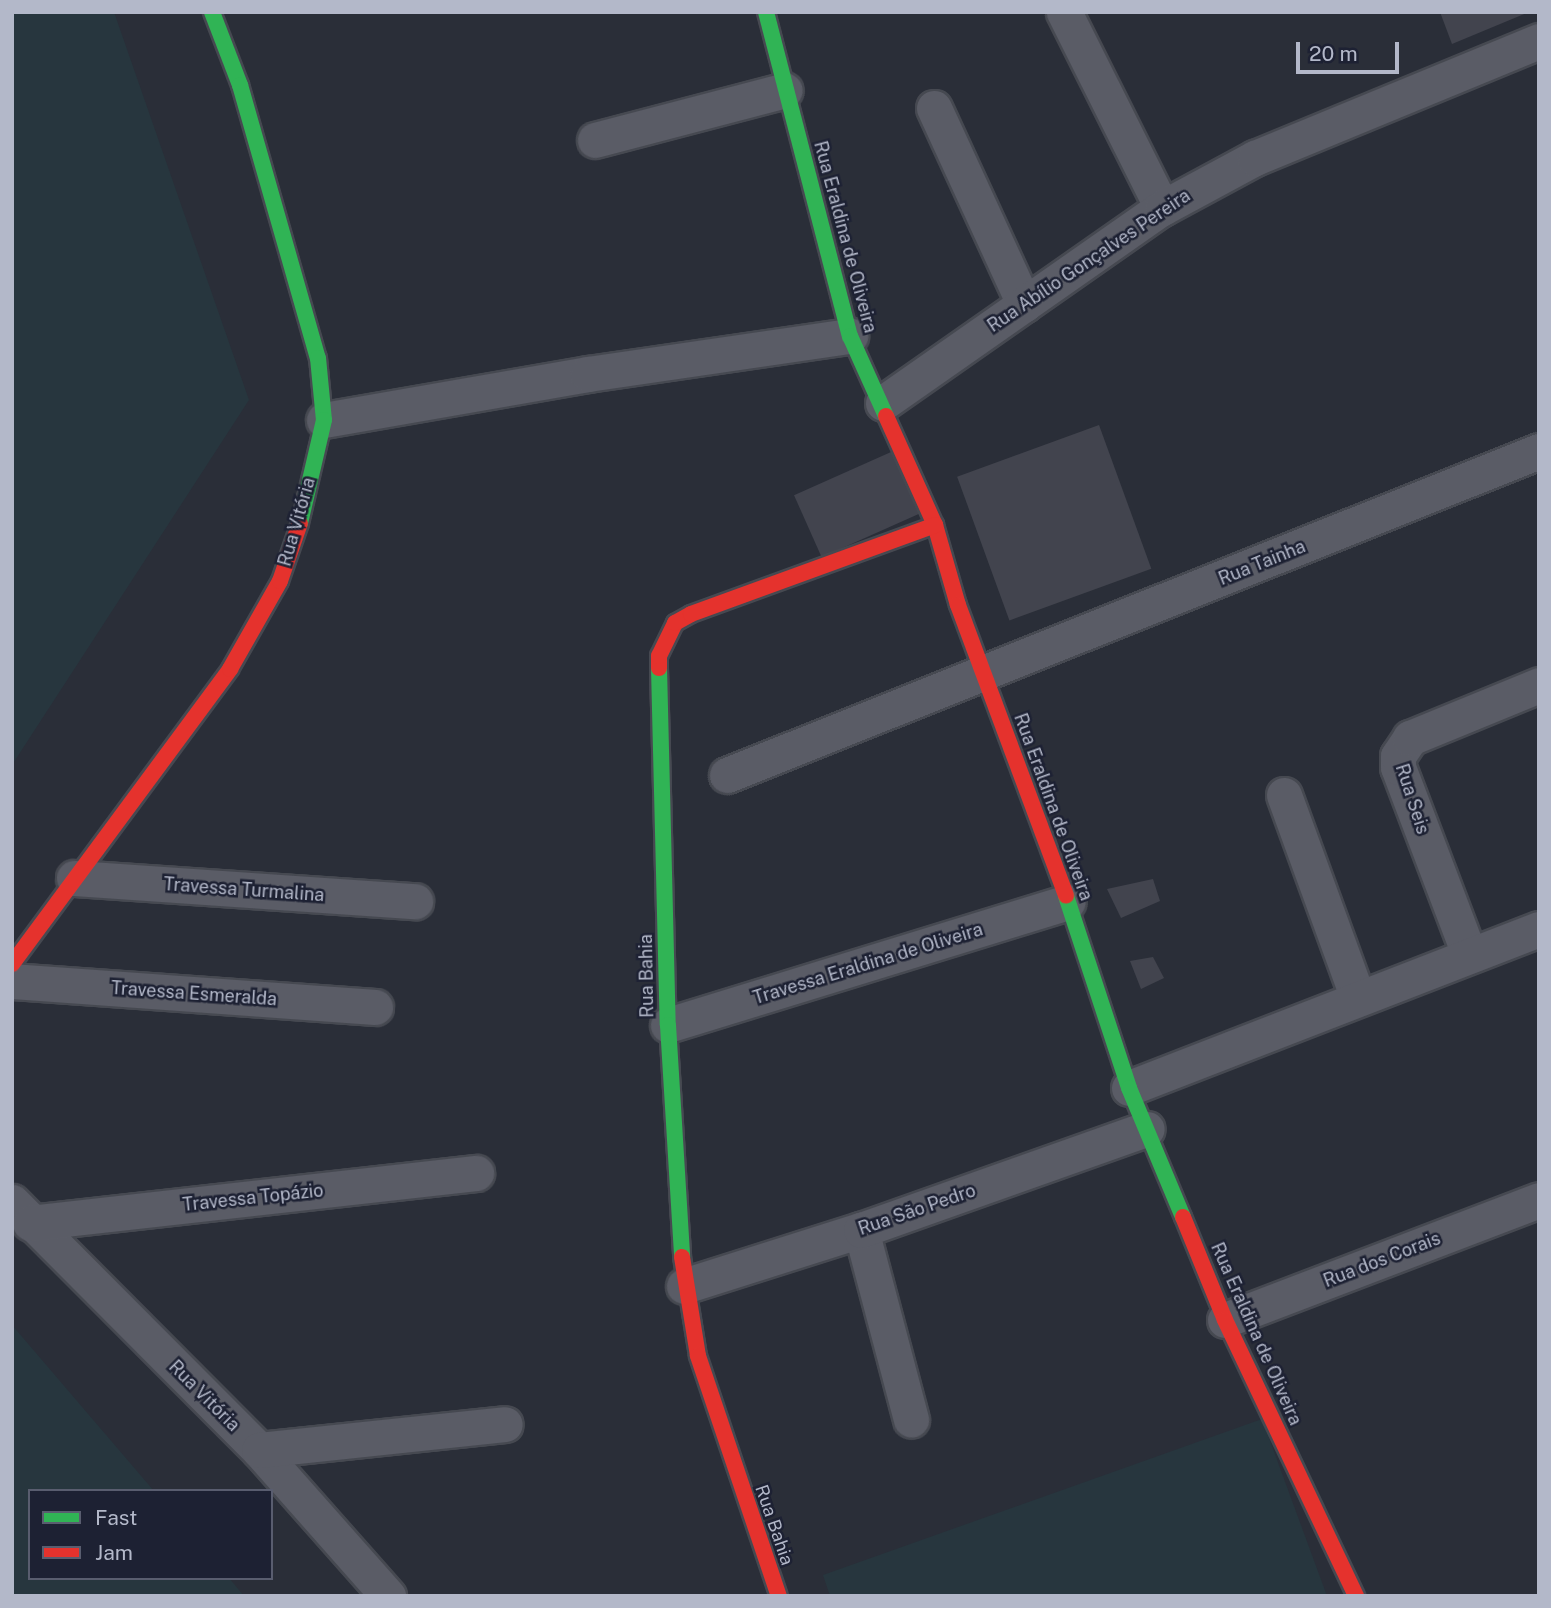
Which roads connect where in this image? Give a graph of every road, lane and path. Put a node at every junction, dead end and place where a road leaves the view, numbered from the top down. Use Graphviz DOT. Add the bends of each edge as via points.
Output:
graph roads {
  1 [pos="212,12"];
  2 [pos="766,12"];
  3 [pos="1065,12"];
  4 [pos="1539,41"];
  5 [pos="785,90"];
  6 [pos="934,108"];
  7 [pos="595,140"];
  8 [pos="1162,208"];
  9 [pos="1024,304"];
  10 [pos="850,336"];
  11 [pos="883,402"];
  12 [pos="324,420"];
  13 [pos="1539,452"];
  14 [pos="935,525"];
  15 [pos="985,676"];
  16 [pos="1539,685"];
  17 [pos="727,775"];
  18 [pos="1284,795"];
  19 [pos="74,878"];
  20 [pos="415,901"];
  21 [pos="1068,902"];
  22 [pos="1539,929"];
  23 [pos="1469,954"];
  24 [pos="12,964"];
  25 [pos="12,981"];
  26 [pos="1358,998"];
  27 [pos="376,1007"];
  28 [pos="668,1025"];
  29 [pos="1129,1088"];
  30 [pos="1147,1129"];
  31 [pos="476,1173"];
  32 [pos="1539,1200"];
  33 [pos="21,1213"];
  34 [pos="861,1230"];
  35 [pos="684,1286"];
  36 [pos="1225,1320"];
  37 [pos="911,1419"];
  38 [pos="505,1424"];
  39 [pos="259,1450"];
  40 [pos="388,1596"];
  41 [pos="779,1596"];
  42 [pos="1356,1596"];
  1 -- 12 [label="street, Rua Vitória" via="240,85 318,358"];
  2 -- 5 [label="street, Rua Eraldina de Oliveira"];
  3 -- 8 [label="street"];
  4 -- 8 [label="street, Rua Abílio Gonçalves Pereira" via="1255,158"];
  5 -- 7 [label="street"];
  5 -- 10 [label="street, Rua Eraldina de Oliveira"];
  6 -- 9 [label="street"];
  8 -- 9 [label="street, Rua Abílio Gonçalves Pereira"];
  9 -- 11 [label="street, Rua Abílio Gonçalves Pereira"];
  10 -- 11 [label="street, Rua Eraldina de Oliveira"];
  10 -- 12 [label="street" via="589,374"];
  11 -- 14 [label="street, Rua Eraldina de Oliveira"];
  12 -- 19 [label="street, Rua Vitória" via="299,526 280,581 258,624 230,669"];
  13 -- 15 [label="street, Rua Tainha"];
  14 -- 15 [label="street, Rua Eraldina de Oliveira"];
  14 -- 28 [label="street, Rua Bahia" via="691,614 675,623 665,637 659,656"];
  15 -- 17 [label="street, Rua Tainha"];
  15 -- 21 [label="street, Rua Eraldina de Oliveira"];
  16 -- 23 [label="street, Rua Seis" via="1410,738 1398,756 1398,767"];
  18 -- 26 [label="street"];
  19 -- 20 [label="street, Travessa Turmalina"];
  19 -- 24 [label="street, Rua Vitória"];
  21 -- 28 [label="street, Travessa Eraldina de Oliveira"];
  21 -- 29 [label="street, Rua Eraldina de Oliveira"];
  22 -- 23 [label="street"];
  23 -- 26 [label="street"];
  25 -- 27 [label="street, Travessa Esmeralda"];
  26 -- 29 [label="street"];
  28 -- 35 [label="street, Rua Bahia"];
  29 -- 30 [label="street, Rua Eraldina de Oliveira"];
  30 -- 34 [label="street, Rua São Pedro"];
  30 -- 36 [label="street, Rua Eraldina de Oliveira"];
  31 -- 33 [label="street, Travessa Topázio"];
  32 -- 36 [label="street, Rua dos Corais"];
  33 -- 39 [label="street, Rua Vitória"];
  34 -- 35 [label="street, Rua São Pedro"];
  34 -- 37 [label="street"];
  35 -- 41 [label="street, Rua Bahia" via="698,1356"];
  36 -- 42 [label="street, Rua Eraldina de Oliveira"];
  38 -- 39 [label="street"];
  39 -- 40 [label="street, Rua Vitória"];
}
